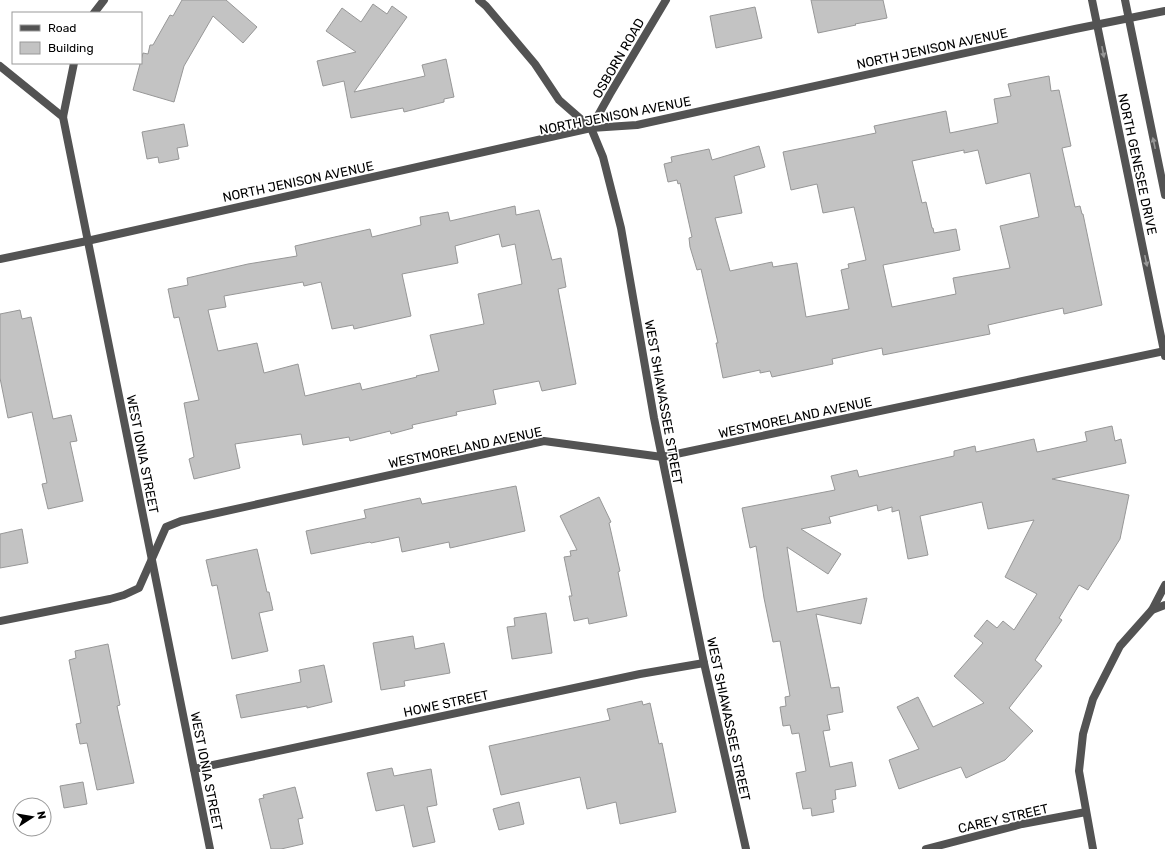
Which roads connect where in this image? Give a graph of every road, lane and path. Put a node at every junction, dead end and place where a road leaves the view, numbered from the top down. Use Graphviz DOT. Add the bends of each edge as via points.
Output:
graph roads {
  1 [pos="104,0"];
  2 [pos="479,0"];
  3 [pos="666,0"];
  4 [pos="1092,0"];
  5 [pos="1126,0"];
  6 [pos="1165,11"];
  7 [pos="95,12"];
  8 [pos="1128,18"];
  9 [pos="1098,25"];
  10 [pos="74,64"];
  11 [pos="0,66"];
  12 [pos="64,117"];
  13 [pos="591,128"];
  14 [pos="1165,195"];
  15 [pos="87,241"];
  16 [pos="0,259"];
  17 [pos="1165,353"];
  18 [pos="662,457"];
  19 [pos="152,559"];
  20 [pos="1165,585"];
  21 [pos="1165,605"];
  22 [pos="1152,610"];
  23 [pos="0,621"];
  24 [pos="704,663"];
  25 [pos="194,769"];
  26 [pos="1086,812"];
  27 [pos="210,849"];
  28 [pos="746,849"];
  29 [pos="926,849"];
  30 [pos="1093,849"];
  1 -- 7 [label="street"];
  2 -- 13 [label="street, WEST SHIAWASSEE STREET" via="535,64 559,100"];
  3 -- 13 [label="street, OSBORN ROAD"];
  4 -- 9 [label="street, NORTH GENESEE DRIVE"];
  5 -- 8 [label="street, NORTH GENESEE DRIVE"];
  6 -- 8 [label="street, NORTH JENISON AVENUE"];
  8 -- 9 [label="street, NORTH JENISON AVENUE"];
  14 -- 8 [label="street, NORTH GENESEE DRIVE, one-way"];
  9 -- 13 [label="street, NORTH JENISON AVENUE" via="637,125"];
  9 -- 17 [label="street, NORTH GENESEE DRIVE, one-way"];
  10 -- 12 [label="street, WEST IONIA STREET"];
  11 -- 12 [label="street"];
  12 -- 15 [label="street, WEST IONIA STREET"];
  13 -- 15 [label="street, NORTH JENISON AVENUE"];
  13 -- 18 [label="street, WEST SHIAWASSEE STREET" via="603,156 621,228"];
  15 -- 16 [label="street, NORTH JENISON AVENUE"];
  15 -- 19 [label="street, WEST IONIA STREET"];
  17 -- 18 [label="street, WESTMORELAND AVENUE"];
  18 -- 19 [label="street, WESTMORELAND AVENUE" via="544,441 181,521 166,527"];
  18 -- 24 [label="street, WEST SHIAWASSEE STREET"];
  19 -- 23 [label="street, WESTMORELAND AVENUE" via="139,588 110,599"];
  19 -- 25 [label="street, WEST IONIA STREET"];
  20 -- 22 [label="street"];
  21 -- 22 [label="street"];
  22 -- 26 [label="street" via="1120,646 1093,698 1083,734 1078,771"];
  24 -- 25 [label="street, HOWE STREET" via="640,674"];
  24 -- 28 [label="street, WEST SHIAWASSEE STREET"];
  25 -- 27 [label="street, WEST IONIA STREET"];
  26 -- 29 [label="street, CAREY STREET" via="1022,824"];
  26 -- 30 [label="street"];
}
